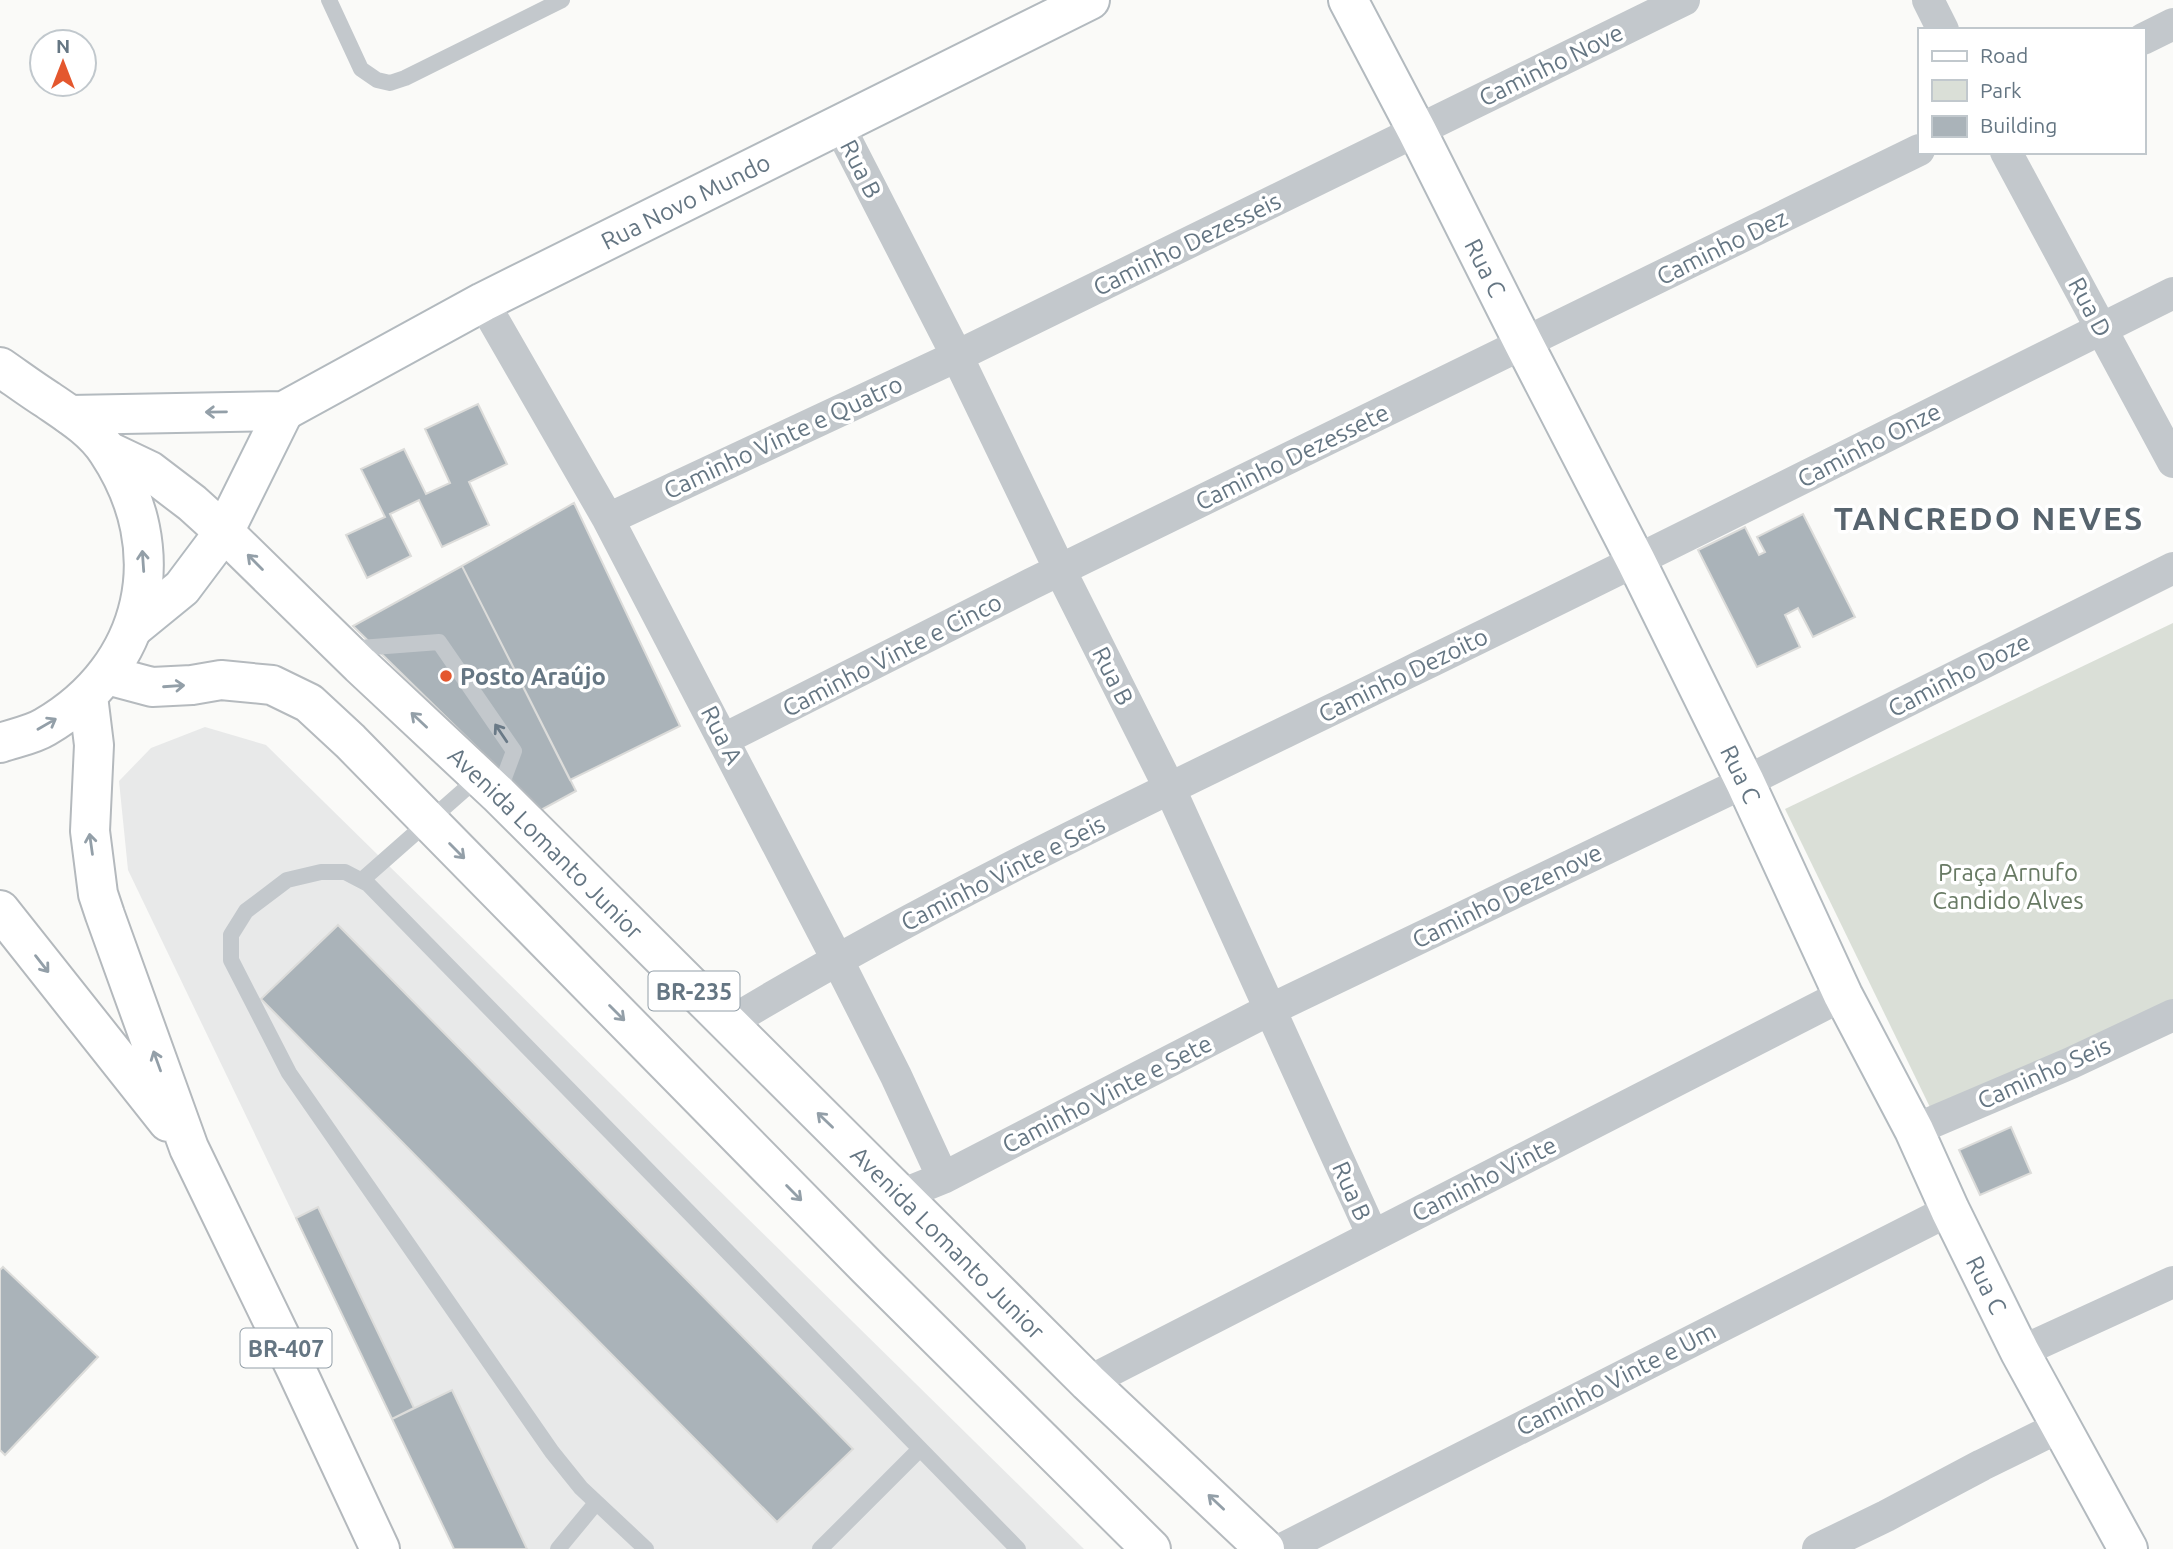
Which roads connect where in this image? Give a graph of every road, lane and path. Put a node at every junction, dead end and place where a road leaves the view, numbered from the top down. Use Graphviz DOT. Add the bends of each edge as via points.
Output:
graph roads {
  1 [pos="328,0"];
  2 [pos="562,0"];
  3 [pos="1090,0"];
  4 [pos="1348,0"];
  5 [pos="1684,0"];
  6 [pos="1928,0"];
  7 [pos="2173,24"];
  8 [pos="1942,28"];
  9 [pos="2145,38"];
  10 [pos="838,124"];
  11 [pos="1418,131"];
  12 [pos="1918,150"];
  13 [pos="2007,154"];
  14 [pos="2173,293"];
  15 [pos="483,302"];
  16 [pos="2101,329"];
  17 [pos="1524,344"];
  18 [pos="957,356"];
  19 [pos="0,367"];
  20 [pos="0,383"];
  21 [pos="58,407"];
  22 [pos="284,411"];
  23 [pos="108,451"];
  24 [pos="2173,463"];
  25 [pos="608,519"];
  26 [pos="225,531"];
  27 [pos="1636,561"];
  28 [pos="2173,568"];
  29 [pos="1060,570"];
  30 [pos="133,628"];
  31 [pos="344,649"];
  32 [pos="98,686"];
  33 [pos="724,739"];
  34 [pos="0,743"];
  35 [pos="1745,782"];
  36 [pos="489,785"];
  37 [pos="1170,789"];
  38 [pos="429,823"];
  39 [pos="362,880"];
  40 [pos="0,910"];
  41 [pos="837,959"];
  42 [pos="1843,995"];
  43 [pos="1270,1011"];
  44 [pos="2173,1014"];
  45 [pos="727,1024"];
  46 [pos="1914,1130"];
  47 [pos="189,1148"];
  48 [pos="943,1178"];
  49 [pos="901,1195"];
  50 [pos="1950,1210"];
  51 [pos="1373,1236"];
  52 [pos="2173,1282"];
  53 [pos="2020,1352"];
  54 [pos="1088,1382"];
  55 [pos="2061,1426"];
  56 [pos="920,1449"];
  57 [pos="596,1503"];
  58 [pos="380,1549"];
  59 [pos="558,1549"];
  60 [pos="646,1549"];
  61 [pos="820,1549"];
  62 [pos="1018,1549"];
  63 [pos="1151,1549"];
  64 [pos="1265,1549"];
  65 [pos="1282,1549"];
  66 [pos="1818,1549"];
  67 [pos="2128,1549"];
  1 -- 2 [label="lane" via="361,69 390,83"];
  3 -- 10 [label="main road, Rua Novo Mundo"];
  4 -- 11 [label="main road, Rua C"];
  5 -- 11 [label="street, Caminho Nove"];
  6 -- 8 [label="street"];
  7 -- 9 [label="street"];
  10 -- 15 [label="main road, Rua Novo Mundo"];
  10 -- 18 [label="street, Rua B"];
  11 -- 17 [label="main road, Rua C"];
  11 -- 18 [label="street, Caminho Dezesseis"];
  12 -- 17 [label="street, Caminho Dez"];
  13 -- 16 [label="street, Rua D"];
  14 -- 16 [label="street, Caminho Onze"];
  15 -- 22 [label="main road, Rua Novo Mundo"];
  15 -- 25 [label="street, Rua A"];
  16 -- 24 [label="street, Rua D"];
  16 -- 27 [label="street, Caminho Onze"];
  17 -- 27 [label="main road, Rua C"];
  17 -- 29 [label="street, Caminho Dezessete"];
  18 -- 25 [label="street, Caminho Vinte e Quatro"];
  18 -- 29 [label="street, Rua B"];
  19 -- 21 [label="main road"];
  20 -- 21 [label="main road"];
  22 -- 21 [label="main road, one-way"];
  21 -- 23 [label="main road"];
  22 -- 26 [label="main road"];
  23 -- 26 [label="main road, Avenida Lomanto Junior / BR-235" via="149,471"];
  30 -- 23 [label="main road, one-way" via="144,555 136,506"];
  25 -- 33 [label="street, Rua A"];
  26 -- 30 [label="main road" via="182,588"];
  31 -- 26 [label="main road, Avenida Lomanto Junior / BR-235, one-way"];
  27 -- 35 [label="main road, Rua C"];
  27 -- 37 [label="street, Caminho Dezoito"];
  28 -- 35 [label="street, Caminho Doze"];
  29 -- 33 [label="street, Caminho Vinte e Cinco"];
  29 -- 37 [label="street, Rua B"];
  30 -- 32 [label="main road"];
  36 -- 31 [label="main road, Avenida Lomanto Junior / BR-235, one-way"];
  36 -- 31 [label="lane, one-way" via="514,751 439,642"];
  34 -- 32 [label="main road, one-way" via="44,728"];
  32 -- 38 [label="main road, BR-235, one-way" via="152,687 221,680 272,685 309,703"];
  47 -- 32 [label="main road, one-way" via="98,894 90,831"];
  33 -- 41 [label="street, Rua A"];
  35 -- 42 [label="main road, Rua C"];
  35 -- 43 [label="street, Caminho Dezenove"];
  36 -- 38 [label="lane"];
  36 -- 45 [label="main road, Avenida Lomanto Junior / BR-235"];
  37 -- 41 [label="street, Caminho Vinte e Seis" via="1062,840"];
  37 -- 43 [label="street, Rua B"];
  38 -- 39 [label="lane"];
  38 -- 63 [label="main road, BR-235, one-way"];
  39 -- 56 [label="lane"];
  39 -- 57 [label="lane" via="345,872 287,880 246,911 230,935 231,960 289,1073 552,1452"];
  40 -- 47 [label="main road, one-way"];
  41 -- 45 [label="street, Caminho Vinte e Seis"];
  41 -- 48 [label="street, Rua A"];
  42 -- 46 [label="main road, Rua C"];
  42 -- 51 [label="street, Caminho Vinte"];
  43 -- 48 [label="street, Caminho Vinte e Sete"];
  43 -- 51 [label="street, Rua B"];
  44 -- 46 [label="street, Caminho Seis"];
  49 -- 45 [label="main road, Avenida Lomanto Junior / BR-235, one-way"];
  46 -- 50 [label="main road, Rua C"];
  47 -- 58 [label="main road, BR-407"];
  48 -- 49 [label="street, Caminho Vinte e Sete"];
  49 -- 54 [label="main road, Avenida Lomanto Junior / BR-235"];
  50 -- 53 [label="main road, Rua C"];
  50 -- 65 [label="street, Caminho Vinte e Um"];
  51 -- 54 [label="street, Caminho Vinte"];
  52 -- 53 [label="street"];
  53 -- 55 [label="main road, Rua C"];
  64 -- 54 [label="main road, Avenida Lomanto Junior / BR-235, one-way"];
  55 -- 66 [label="street"];
  55 -- 67 [label="main road, Rua C"];
  56 -- 61 [label="lane"];
  56 -- 62 [label="lane"];
  57 -- 59 [label="lane"];
  57 -- 60 [label="lane"];
}
